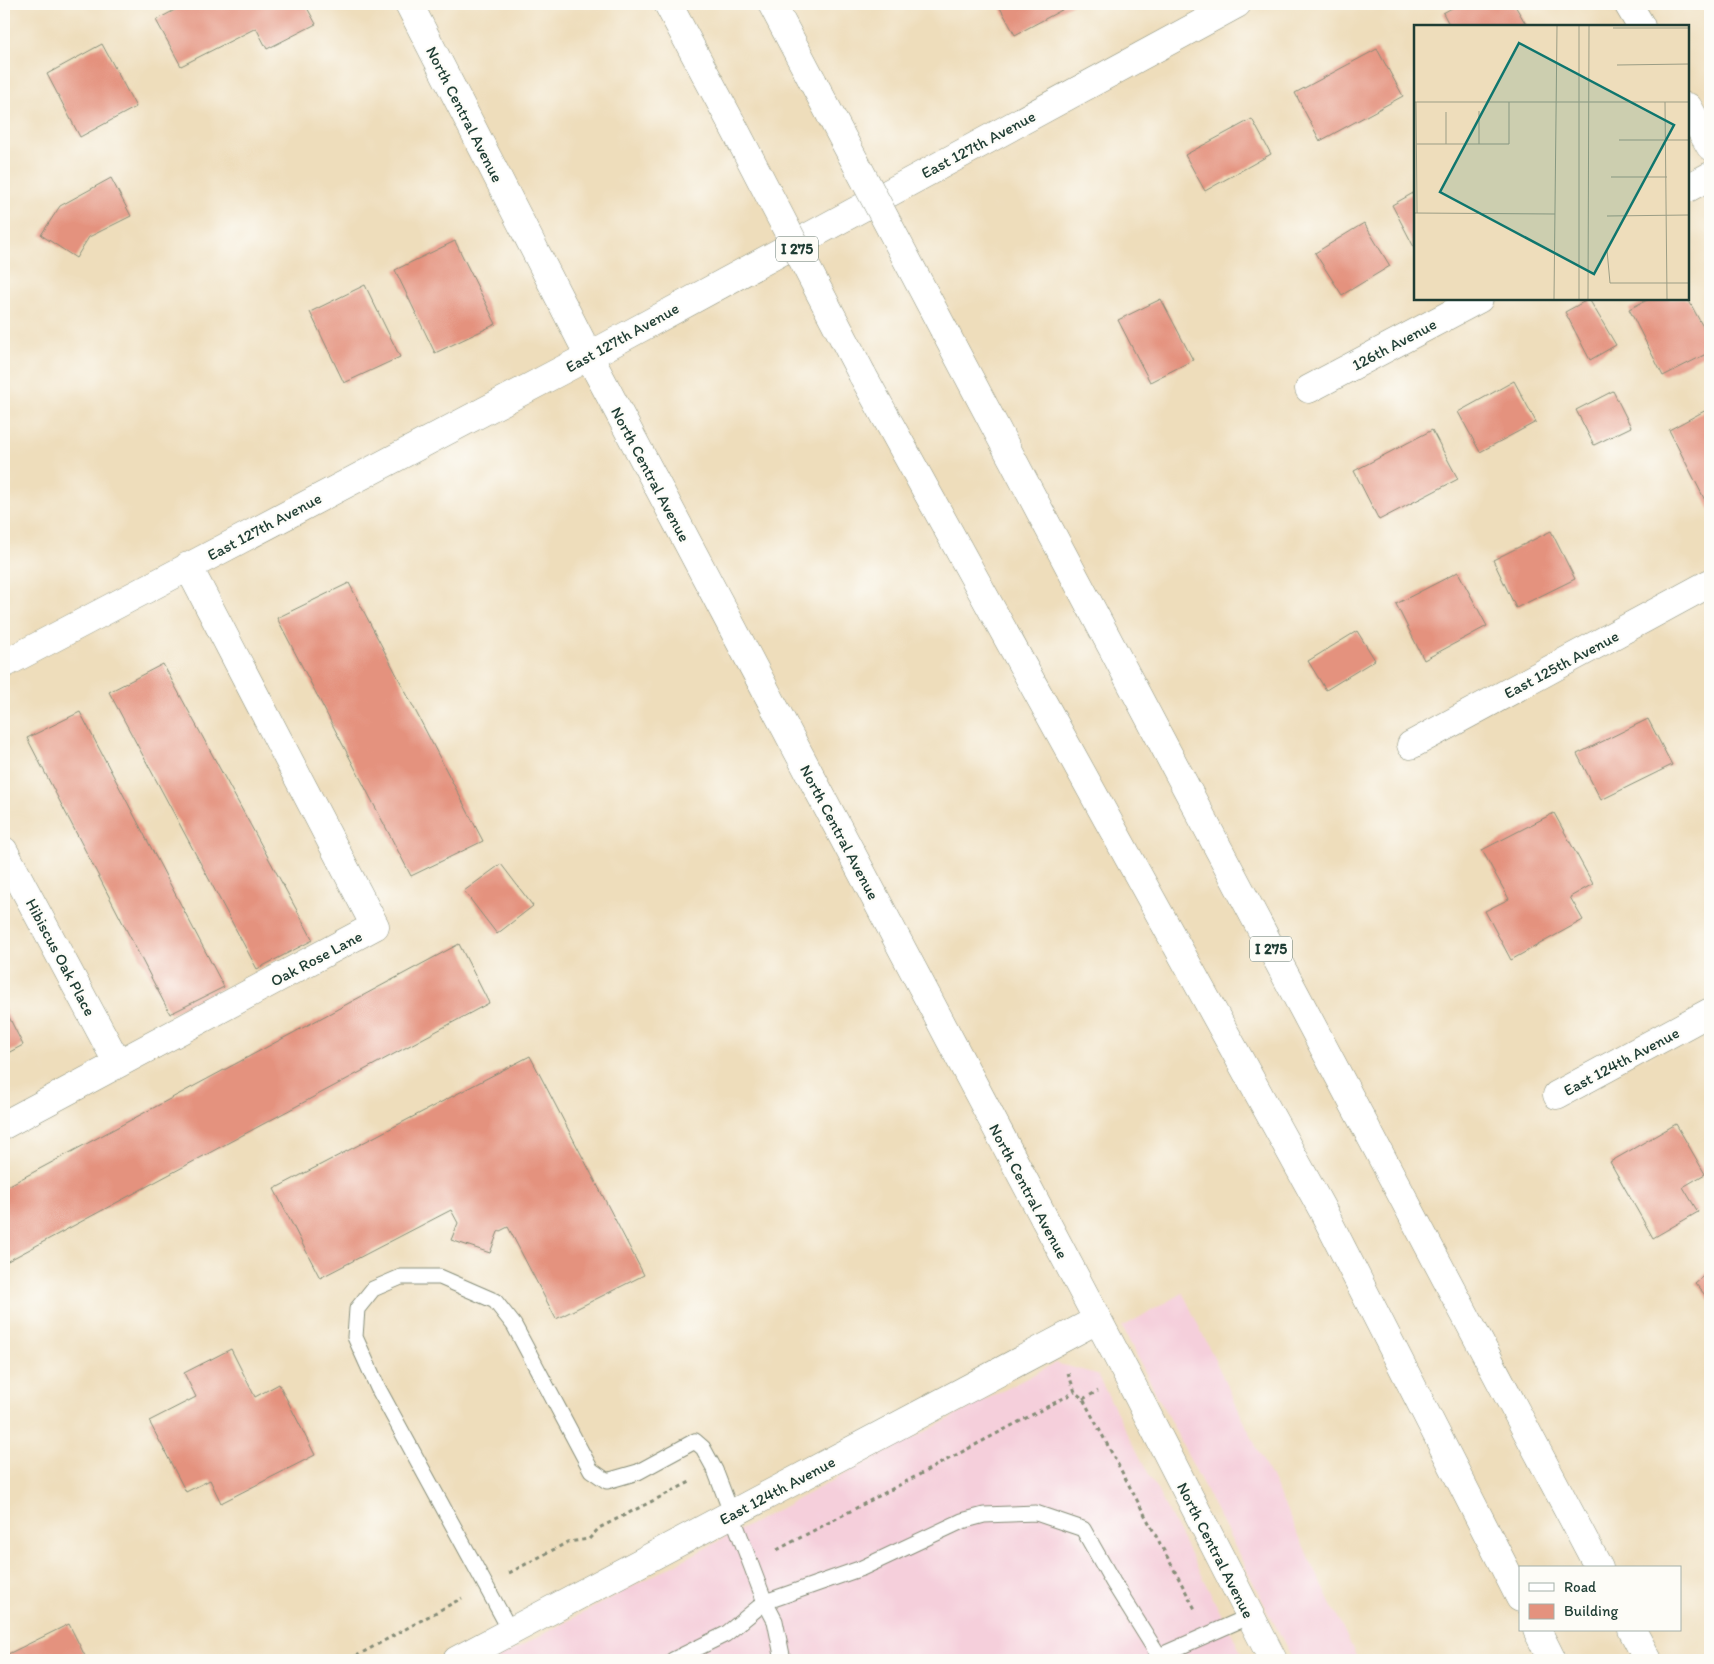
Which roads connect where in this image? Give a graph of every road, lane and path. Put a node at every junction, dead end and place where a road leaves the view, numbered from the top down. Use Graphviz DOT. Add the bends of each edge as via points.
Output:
graph roads {
  1 [pos="409,4"];
  2 [pos="668,4"];
  3 [pos="772,4"];
  4 [pos="1237,4"];
  5 [pos="1628,4"];
  6 [pos="1640,25"];
  7 [pos="1689,109"];
  8 [pos="1710,146"];
  9 [pos="1710,176"];
  10 [pos="1689,187"];
  11 [pos="1477,300"];
  12 [pos="589,356"];
  13 [pos="1309,390"];
  14 [pos="188,566"];
  15 [pos="1710,584"];
  16 [pos="4,664"];
  17 [pos="1412,745"];
  18 [pos="4,851"];
  19 [pos="1710,1012"];
  20 [pos="118,1064"];
  21 [pos="1557,1095"];
  22 [pos="4,1125"];
  23 [pos="1097,1320"];
  24 [pos="1066,1368"];
  25 [pos="1106,1387"];
  26 [pos="1075,1392"];
  27 [pos="1083,1399"];
  28 [pos="715,1470"];
  29 [pos="732,1514"];
  30 [pos="778,1550"];
  31 [pos="1598,1566"];
  32 [pos="485,1586"];
  33 [pos="1519,1596"];
  34 [pos="765,1602"];
  35 [pos="1195,1609"];
  36 [pos="1250,1616"];
  37 [pos="511,1632"];
  38 [pos="1537,1632"];
  39 [pos="1633,1632"];
  40 [pos="1158,1659"];
  41 [pos="349,1660"];
  42 [pos="457,1660"];
  43 [pos="673,1660"];
  44 [pos="784,1660"];
  45 [pos="1273,1660"];
  46 [pos="1552,1660"];
  47 [pos="1648,1660"];
  1 -- 12 [label="main road, North Central Avenue"];
  2 -- 33 [label="main road, I 275, bridge" via="862,374 1322,1209"];
  3 -- 31 [label="main road, I 275, bridge"];
  4 -- 12 [label="main road, East 127th Avenue"];
  5 -- 6 [label="main road"];
  7 -- 8 [label="main road"];
  9 -- 10 [label="main road"];
  11 -- 13 [label="main road, 126th Avenue"];
  12 -- 14 [label="main road, East 127th Avenue"];
  12 -- 23 [label="main road, North Central Avenue"];
  14 -- 16 [label="main road, East 127th Avenue"];
  14 -- 20 [label="main road, Oak Rose Lane" via="376,926"];
  15 -- 17 [label="main road, East 125th Avenue"];
  18 -- 20 [label="main road, Hibiscus Oak Place"];
  19 -- 21 [label="main road, East 124th Avenue"];
  20 -- 22 [label="main road, Oak Rose Lane"];
  23 -- 29 [label="main road, East 124th Avenue"];
  23 -- 36 [label="main road, North Central Avenue"];
  24 -- 26 [label="path"];
  25 -- 27 [label="path"];
  26 -- 27 [label="path"];
  26 -- 30 [label="path"];
  27 -- 35 [label="path"];
  28 -- 29 [label="lane"];
  28 -- 32 [label="path" via="606,1525 589,1539 568,1542"];
  28 -- 32 [label="lane" via="703,1448 694,1441 638,1472 607,1481 591,1470 514,1325 495,1301 440,1276 401,1277 373,1290 357,1309 355,1337 382,1396"];
  29 -- 34 [label="lane"];
  29 -- 37 [label="main road, East 124th Avenue"];
  32 -- 37 [label="lane"];
  32 -- 41 [label="path"];
  34 -- 40 [label="lane" via="862,1568 962,1521 984,1515 1036,1513 1083,1529"];
  34 -- 43 [label="lane" via="726,1634"];
  34 -- 44 [label="lane" via="775,1621"];
  36 -- 40 [label="lane"];
  36 -- 45 [label="main road, North Central Avenue"];
  37 -- 42 [label="main road, East 124th Avenue"];
  38 -- 46 [label="main road"];
  39 -- 47 [label="main road"];
}
